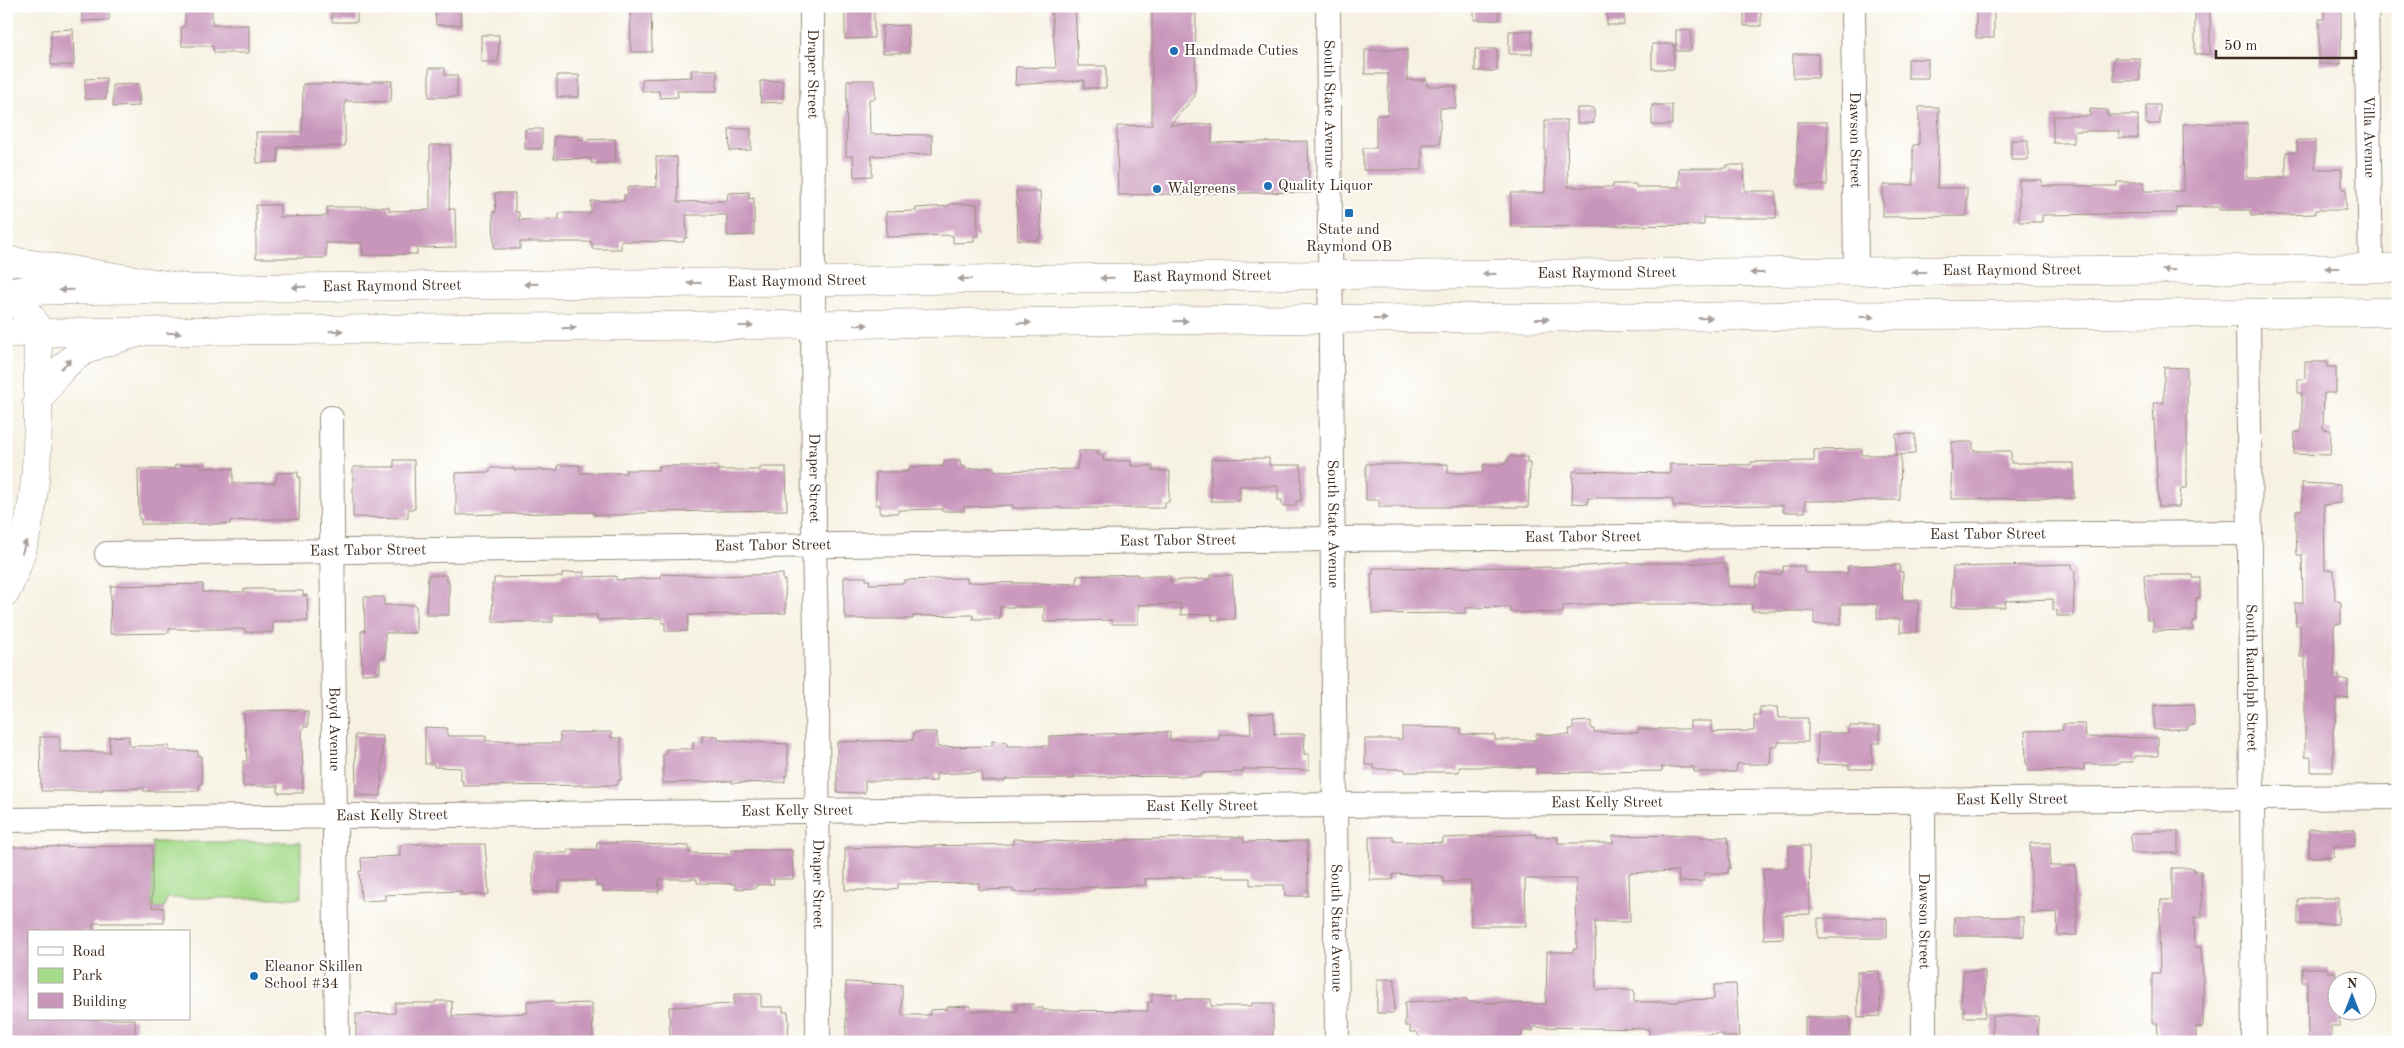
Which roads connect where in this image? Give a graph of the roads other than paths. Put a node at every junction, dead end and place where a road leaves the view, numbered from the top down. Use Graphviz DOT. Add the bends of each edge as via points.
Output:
graph roads {
  1 [pos="812,6"];
  2 [pos="1328,6"];
  3 [pos="1852,6"];
  4 [pos="2366,6"];
  5 [pos="6,260"];
  6 [pos="2371,268"];
  7 [pos="2398,268"];
  8 [pos="1856,272"];
  9 [pos="1331,275"];
  10 [pos="813,281"];
  11 [pos="193,289"];
  12 [pos="6,291"];
  13 [pos="6,299"];
  14 [pos="2398,312"];
  15 [pos="2248,313"];
  16 [pos="1331,320"];
  17 [pos="813,326"];
  18 [pos="6,333"];
  19 [pos="38,333"];
  20 [pos="138,333"];
  21 [pos="37,403"];
  22 [pos="332,418"];
  23 [pos="2250,532"];
  24 [pos="1333,539"];
  25 [pos="814,546"];
  26 [pos="332,552"];
  27 [pos="107,554"];
  28 [pos="6,592"];
  29 [pos="2398,797"];
  30 [pos="2252,799"];
  31 [pos="1922,801"];
  32 [pos="1335,805"];
  33 [pos="817,812"];
  34 [pos="334,818"];
  35 [pos="6,820"];
  36 [pos="337,1042"];
  37 [pos="818,1042"];
  38 [pos="1337,1042"];
  39 [pos="1924,1042"];
  40 [pos="2254,1042"];
  1 -- 10 [label="street, Draper Street"];
  2 -- 9 [label="street, South State Avenue"];
  3 -- 8 [label="street, Dawson Street"];
  4 -- 6 [label="street, Villa Avenue"];
  5 -- 11 [label="main road"];
  6 -- 7 [label="main road, East Raymond Street"];
  6 -- 8 [label="main road, East Raymond Street, one-way"];
  8 -- 9 [label="main road, East Raymond Street, one-way"];
  9 -- 10 [label="main road, East Raymond Street, one-way"];
  9 -- 16 [label="street, South State Avenue"];
  10 -- 11 [label="main road, East Raymond Street, one-way"];
  10 -- 17 [label="street, Draper Street"];
  11 -- 12 [label="main road, East Raymond Street, one-way"];
  13 -- 19 [label="main road" via="26,312"];
  14 -- 15 [label="main road"];
  16 -- 15 [label="main road, one-way"];
  15 -- 23 [label="street, South Randolph Street"];
  17 -- 16 [label="main road, one-way"];
  16 -- 24 [label="street, South State Avenue"];
  20 -- 17 [label="main road, one-way"];
  17 -- 25 [label="street, Draper Street"];
  18 -- 19 [label="main road"];
  19 -- 20 [label="main road"];
  19 -- 21 [label="main road"];
  21 -- 20 [label="main road, one-way" via="51,379 76,355 93,346"];
  28 -- 21 [label="main road, one-way" via="23,550 33,507"];
  22 -- 26 [label="street, Boyd Avenue"];
  23 -- 24 [label="street, East Tabor Street"];
  23 -- 30 [label="street, South Randolph Street"];
  24 -- 25 [label="street, East Tabor Street"];
  24 -- 32 [label="street, South State Avenue"];
  25 -- 26 [label="street, East Tabor Street"];
  25 -- 33 [label="street, Draper Street"];
  26 -- 27 [label="street, East Tabor Street"];
  26 -- 34 [label="street, Boyd Avenue"];
  29 -- 30 [label="street, East Kelly Street"];
  30 -- 31 [label="street, East Kelly Street"];
  30 -- 40 [label="street, South Randolph Street"];
  31 -- 32 [label="street, East Kelly Street"];
  31 -- 39 [label="street, Dawson Street"];
  32 -- 33 [label="street, East Kelly Street"];
  32 -- 38 [label="street, South State Avenue"];
  33 -- 34 [label="street, East Kelly Street"];
  33 -- 37 [label="street, Draper Street"];
  34 -- 35 [label="street, East Kelly Street"];
  34 -- 36 [label="street, Boyd Avenue"];
}
